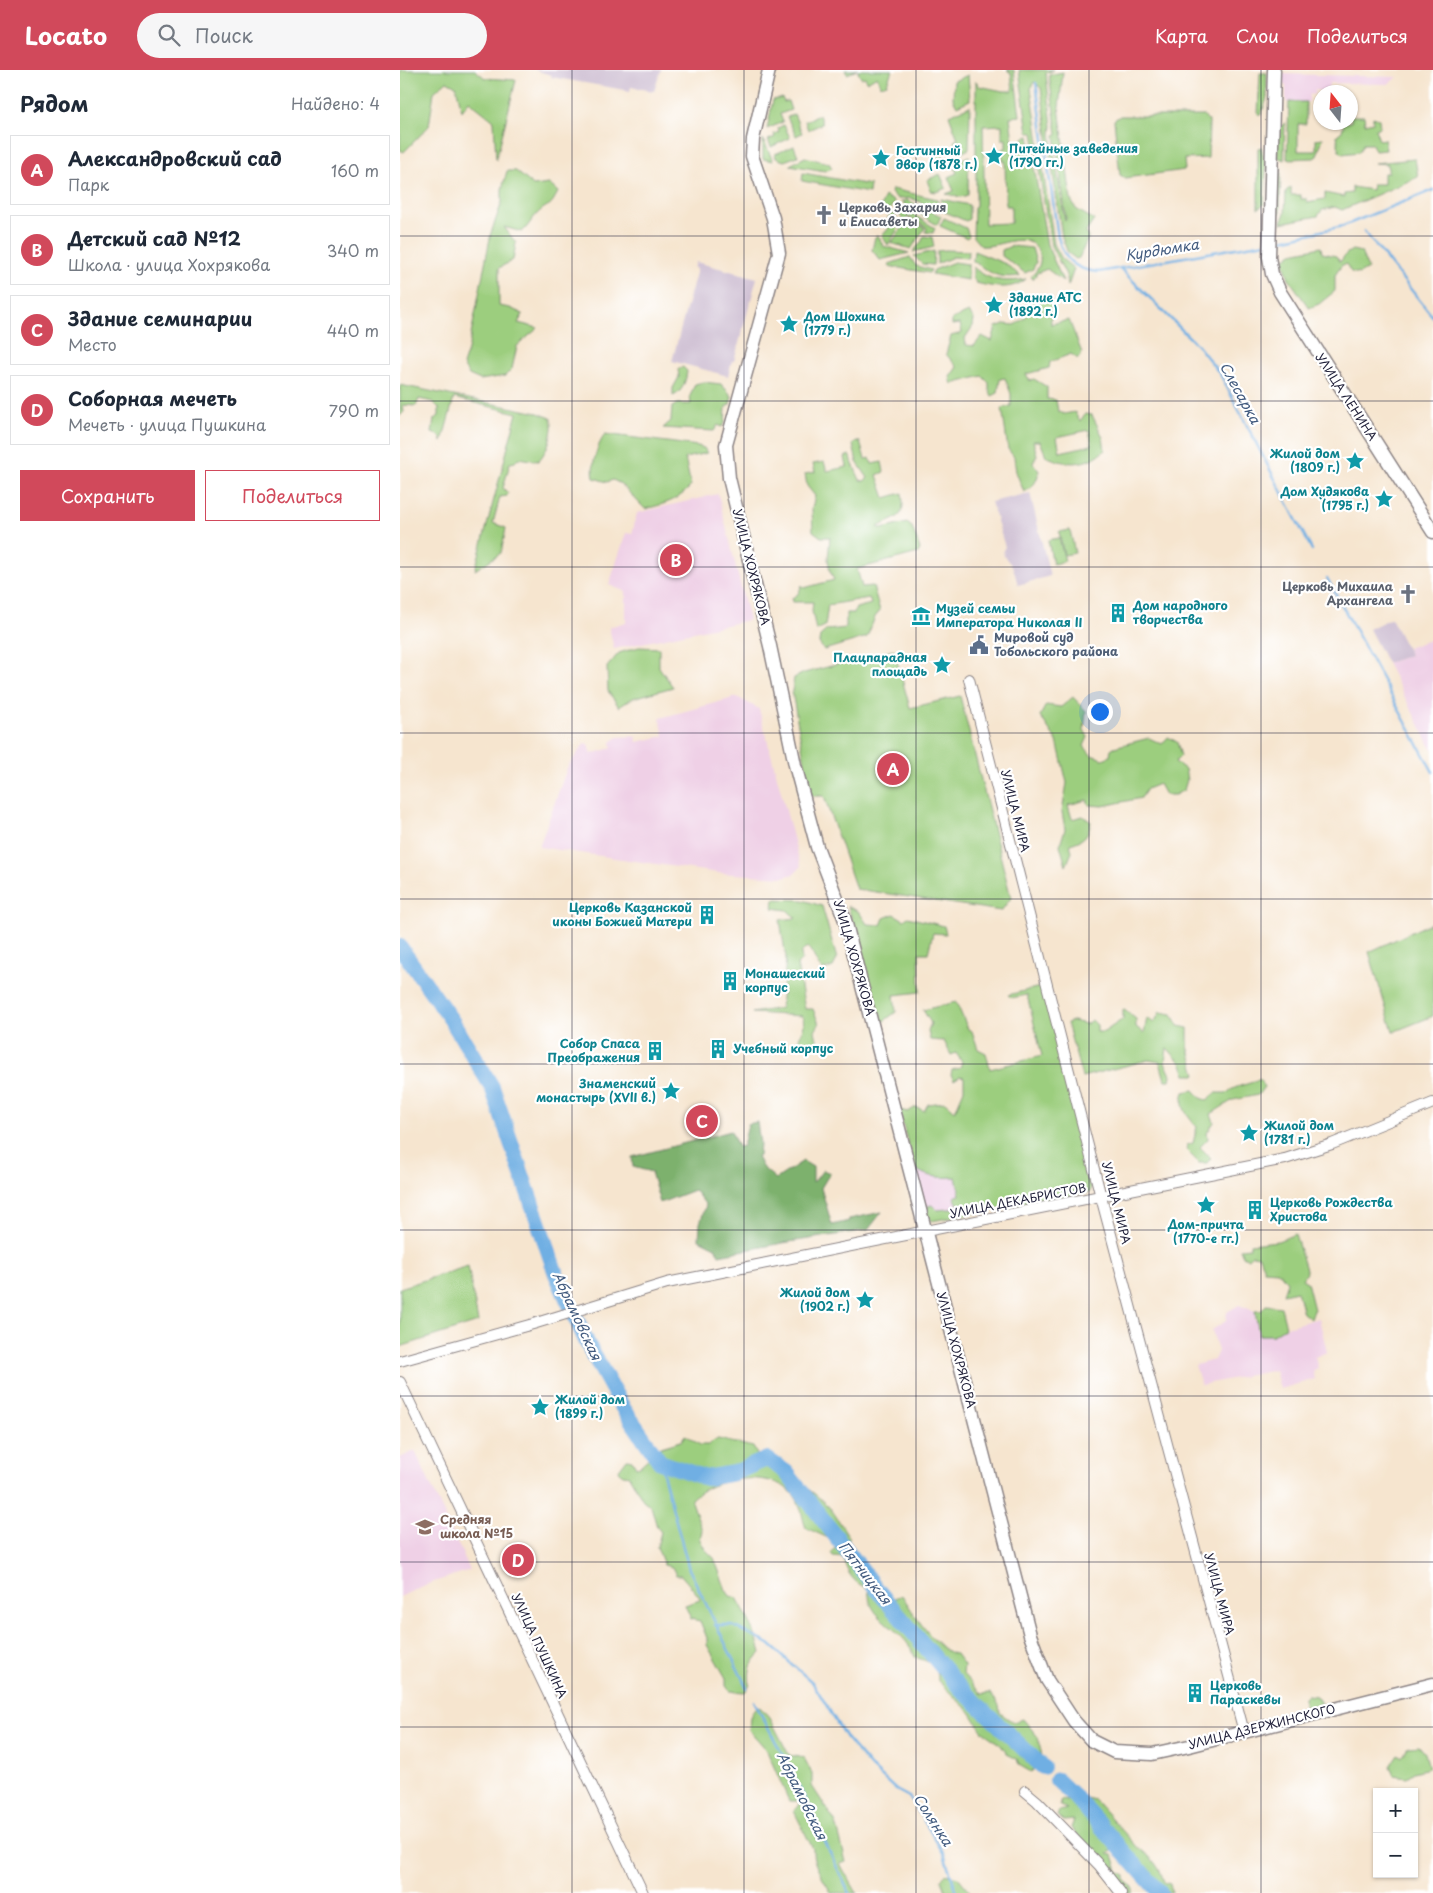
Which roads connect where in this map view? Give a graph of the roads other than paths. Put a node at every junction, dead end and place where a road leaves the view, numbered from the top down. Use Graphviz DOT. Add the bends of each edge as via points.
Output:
graph roads {
  1 [pos="769,70"];
  2 [pos="1274,70"];
  3 [pos="1429,518"];
  4 [pos="1433,532"];
  5 [pos="969,679"];
  6 [pos="1433,1103"];
  7 [pos="1101,1197"];
  8 [pos="925,1232"];
  9 [pos="400,1361"];
  10 [pos="400,1382"];
  11 [pos="1433,1684"];
  12 [pos="1244,1732"];
  13 [pos="1092,1741"];
  14 [pos="1024,1792"];
  15 [pos="643,1893"];
  16 [pos="1120,1893"];
  1 -- 8 [label="main road, УЛИЦА ХОХРЯКОВА" via="753,139 753,163 773,218 779,253 729,432 726,457 812,832 845,920"];
  2 -- 3 [label="main road, УЛИЦА ЛЕНИНА" via="1269,257 1272,274 1280,292"];
  3 -- 4 [label="main road, УЛИЦА ЛЕНИНА"];
  5 -- 7 [label="street, УЛИЦА МИРА"];
  6 -- 7 [label="street, УЛИЦА ДЕКАБРИСТОВ" via="1332,1144 1285,1159"];
  7 -- 8 [label="street, УЛИЦА ДЕКАБРИСТОВ"];
  7 -- 12 [label="street, УЛИЦА МИРА"];
  8 -- 9 [label="street, УЛИЦА ДЕКАБРИСТОВ" via="668,1283"];
  8 -- 13 [label="main road, УЛИЦА ХОХРЯКОВА" via="1035,1652 1059,1700"];
  10 -- 15 [label="street, УЛИЦА ПУШКИНА"];
  11 -- 12 [label="main road, УЛИЦА ДЗЕРЖИНСКОГО"];
  12 -- 13 [label="main road, УЛИЦА ДЗЕРЖИНСКОГО" via="1166,1752 1138,1755 1114,1752"];
  14 -- 16 [label="street" via="1037,1801 1099,1865"];
}
